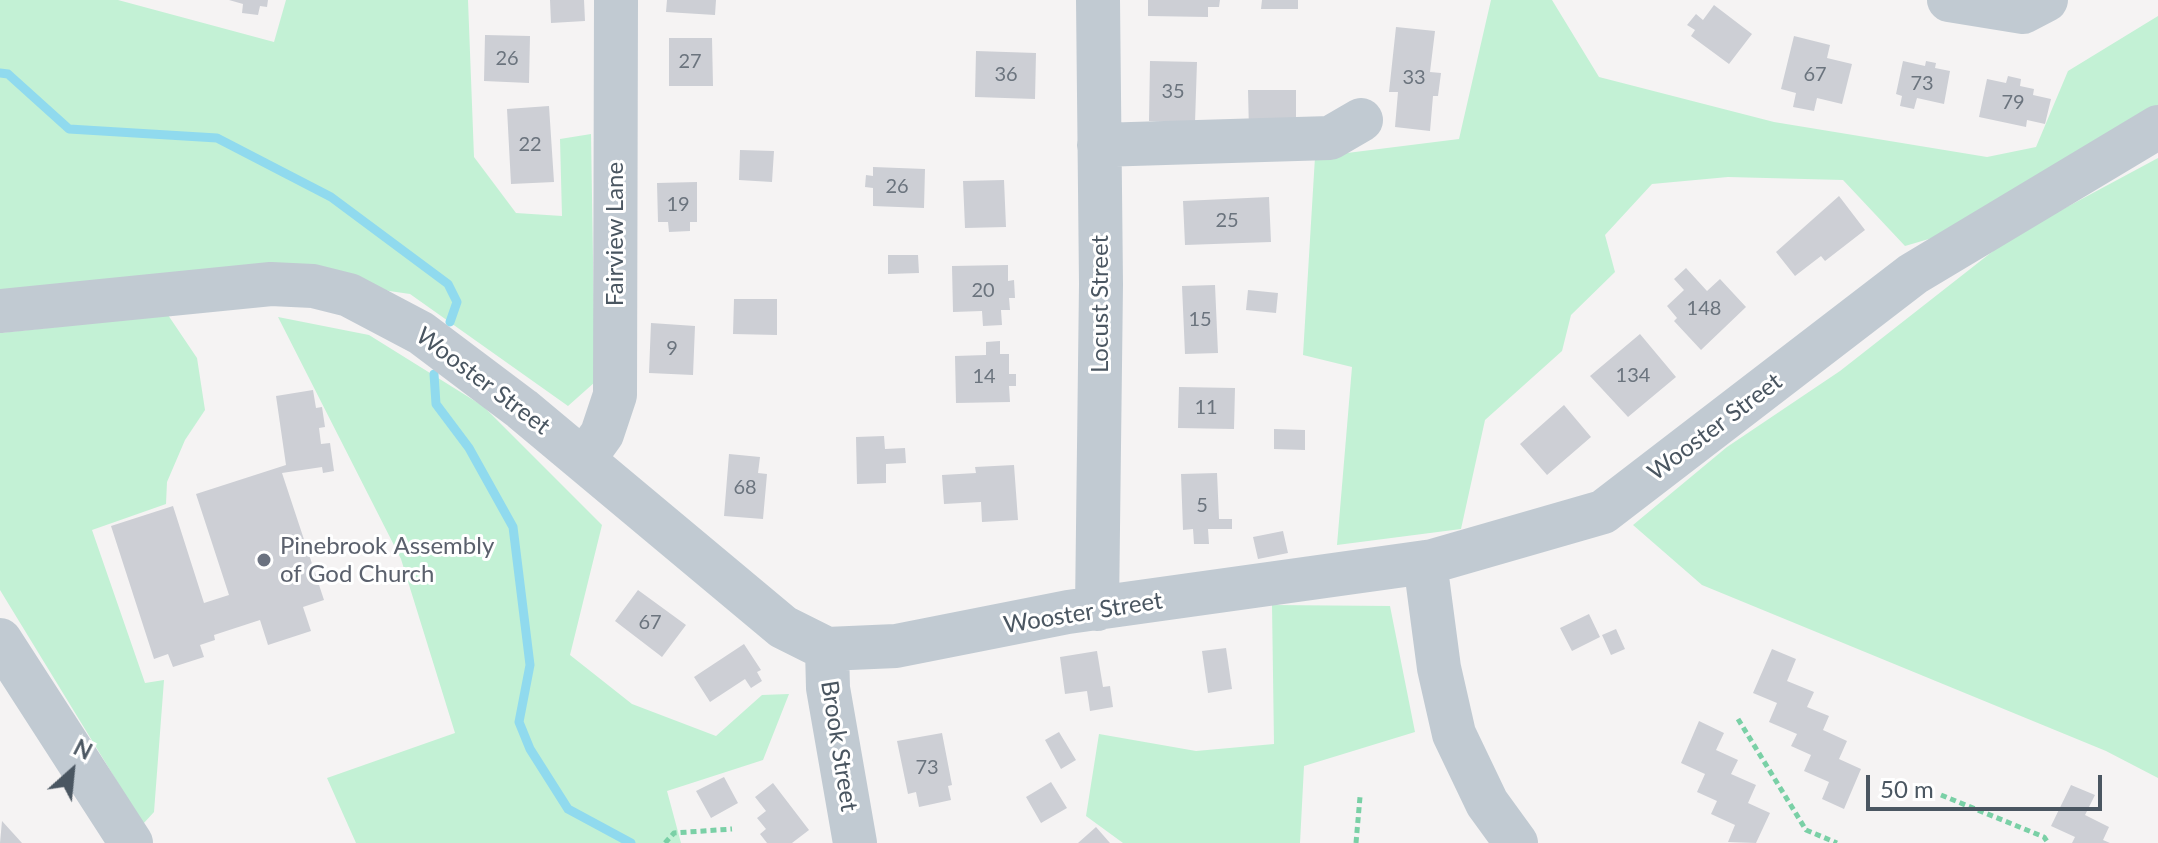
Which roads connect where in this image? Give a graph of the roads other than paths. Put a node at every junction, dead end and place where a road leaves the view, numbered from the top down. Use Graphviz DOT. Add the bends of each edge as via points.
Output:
graph roads {
  1 [pos="616,0"];
  2 [pos="1098,0"];
  3 [pos="1949,0"];
  4 [pos="2046,0"];
  5 [pos="1361,120"];
  6 [pos="2158,127"];
  7 [pos="1099,145"];
  8 [pos="0,311"];
  9 [pos="584,459"];
  10 [pos="1425,562"];
  11 [pos="1097,609"];
  12 [pos="0,640"];
  13 [pos="827,649"];
  14 [pos="131,843"];
  15 [pos="855,843"];
  16 [pos="1516,843"];
  1 -- 9 [label="street, Fairview Lane" via="615,395 602,434"];
  2 -- 7 [label="street, Locust Street"];
  3 -- 4 [label="street" via="2023,12"];
  5 -- 7 [label="street" via="1330,138"];
  6 -- 10 [label="street, Wooster Street" via="1913,274 1603,512"];
  7 -- 11 [label="street, Locust Street"];
  8 -- 9 [label="street, Wooster Street" via="271,284 313,286 382,309 421,333"];
  9 -- 13 [label="street, Wooster Street" via="758,608"];
  10 -- 11 [label="street, Wooster Street"];
  10 -- 16 [label="street" via="1454,734 1487,803"];
  11 -- 13 [label="street, Wooster Street" via="896,646"];
  12 -- 14 [label="street"];
  13 -- 15 [label="street, Brook Street" via="828,688"];
}
